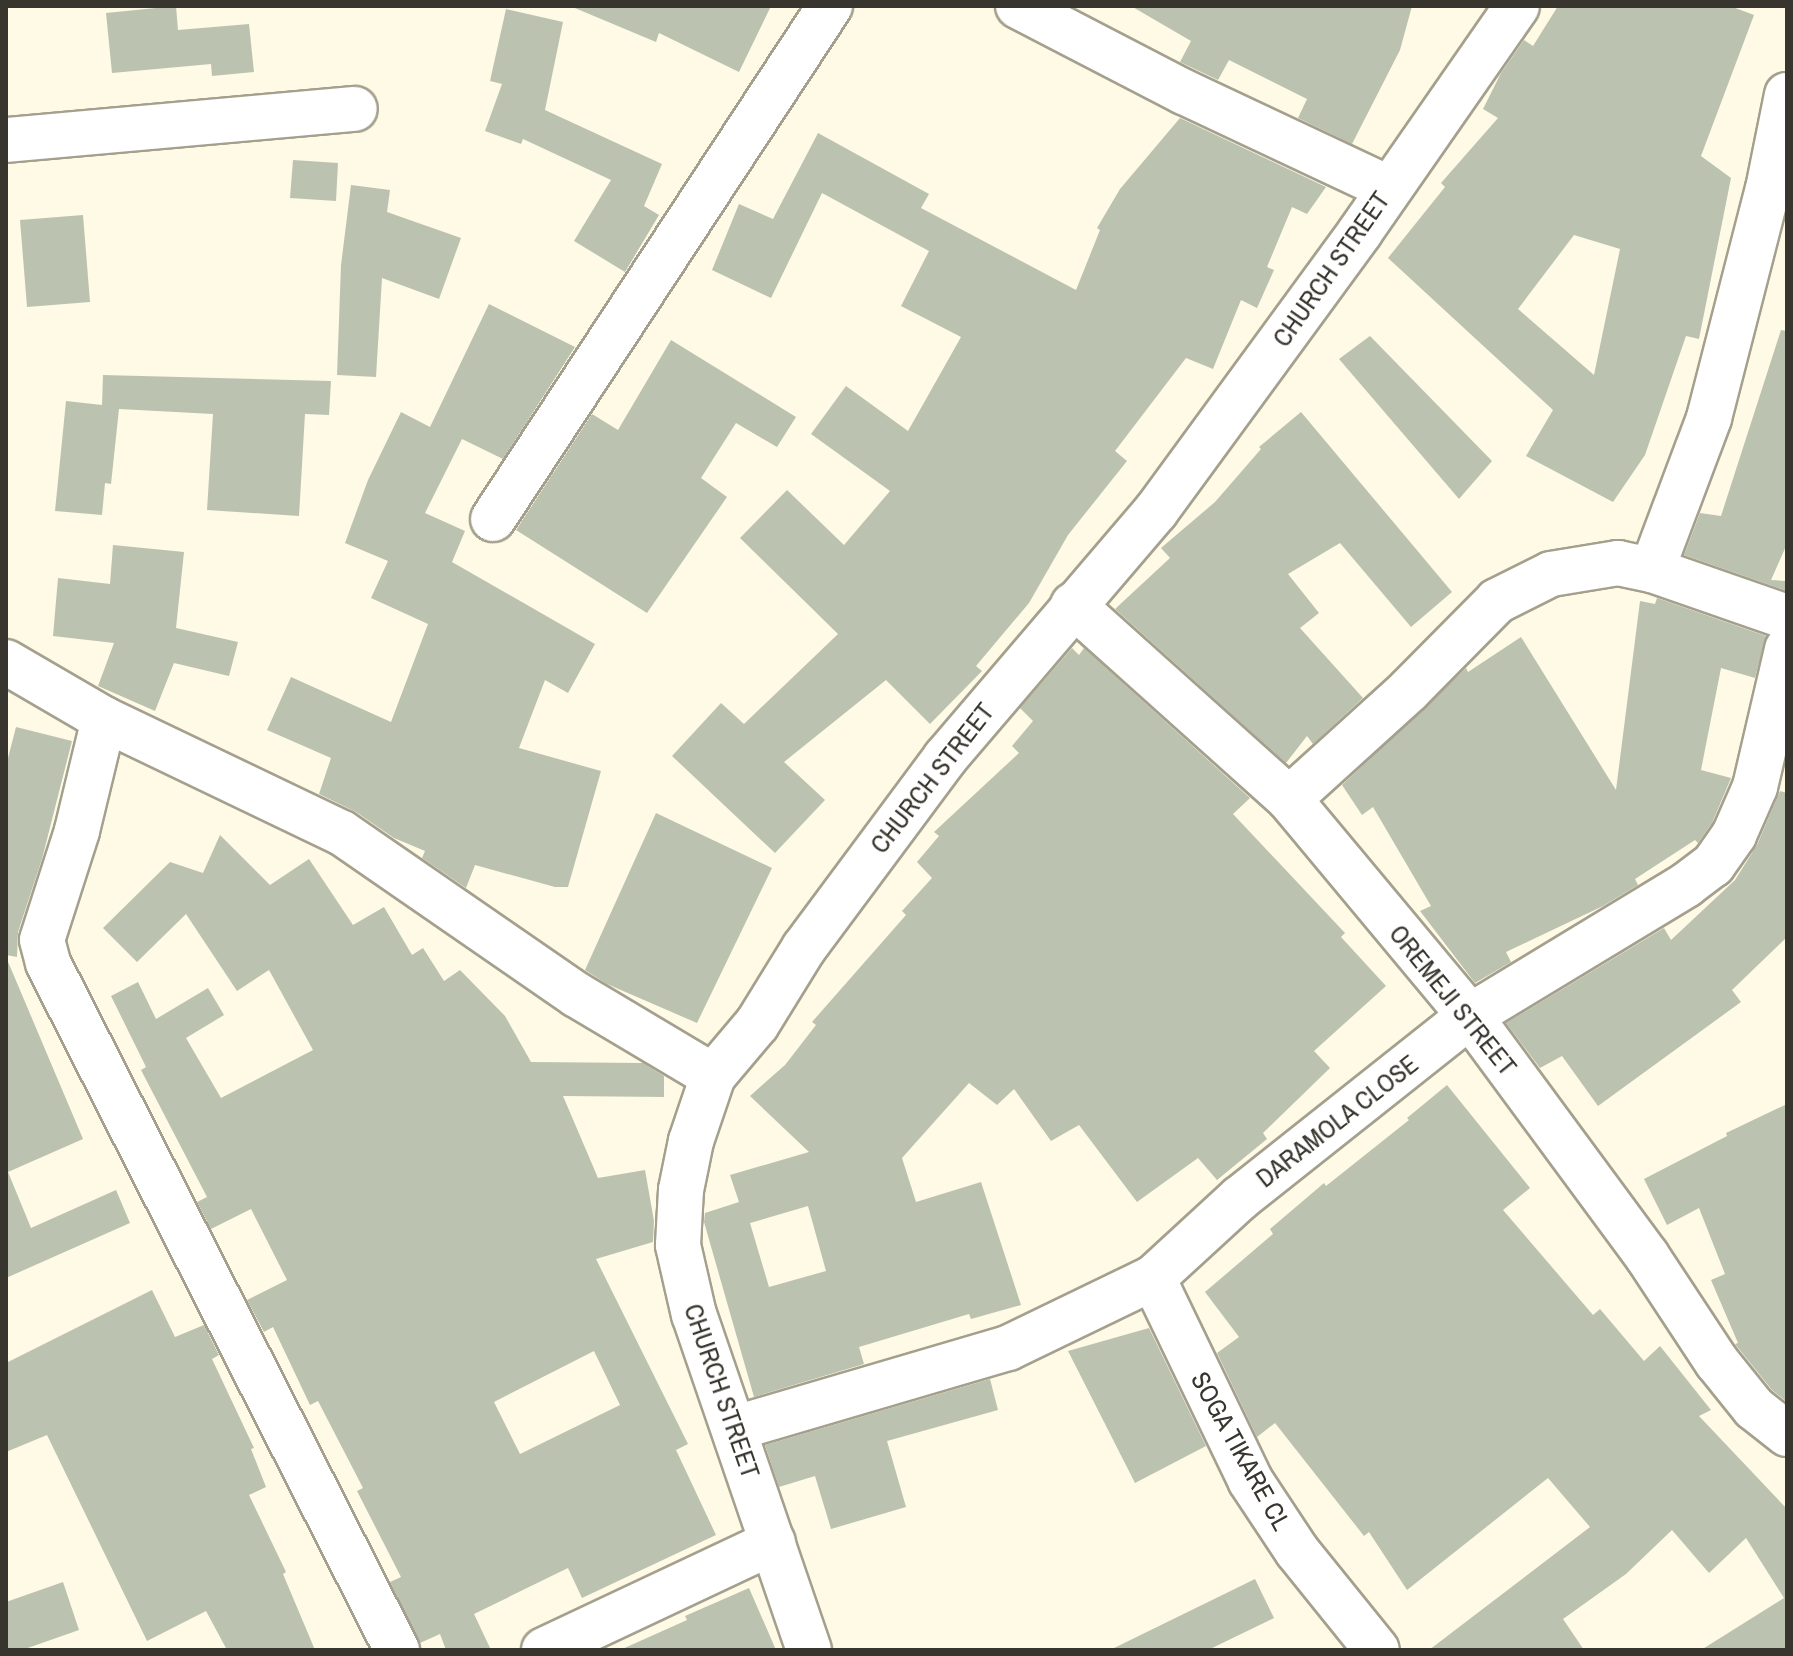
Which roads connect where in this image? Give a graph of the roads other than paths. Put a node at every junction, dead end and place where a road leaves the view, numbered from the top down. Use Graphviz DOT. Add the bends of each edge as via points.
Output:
graph roads {
  1 [pos="830,6"];
  2 [pos="1018,6"];
  3 [pos="1517,6"];
  4 [pos="1787,95"];
  5 [pos="355,109"];
  6 [pos="6,140"];
  7 [pos="1388,188"];
  8 [pos="493,519"];
  9 [pos="1652,570"];
  10 [pos="1073,605"];
  11 [pos="1787,617"];
  12 [pos="1787,649"];
  13 [pos="6,662"];
  14 [pos="104,719"];
  15 [pos="1289,799"];
  16 [pos="1470,1016"];
  17 [pos="713,1076"];
  18 [pos="1153,1278"];
  19 [pos="736,1428"];
  20 [pos="1787,1434"];
  21 [pos="773,1542"];
  22 [pos="397,1650"];
  23 [pos="544,1650"];
  24 [pos="809,1650"];
  25 [pos="1377,1650"];
  1 -- 8 [label="street"];
  2 -- 7 [label="street"];
  3 -- 7 [label="street, CHURCH STREET"];
  4 -- 9 [label="street" via="1709,418"];
  5 -- 6 [label="street"];
  7 -- 10 [label="street, CHURCH STREET" via="1156,511"];
  9 -- 11 [label="street"];
  9 -- 15 [label="street" via="1618,563 1551,574 1497,601"];
  10 -- 15 [label="street, OREMEJI STREET"];
  10 -- 17 [label="street, CHURCH STREET" via="875,849 757,1024"];
  12 -- 16 [label="street, DARAMOLA CLOSE" via="1755,787 1734,835 1713,865"];
  13 -- 14 [label="street"];
  14 -- 17 [label="street" via="342,833 577,995"];
  14 -- 22 [label="street" via="77,831 42,940 48,963"];
  15 -- 16 [label="street, OREMEJI STREET"];
  16 -- 18 [label="street, DARAMOLA CLOSE" via="1240,1198"];
  16 -- 20 [label="street, OREMEJI STREET" via="1647,1256 1717,1362 1754,1408"];
  17 -- 19 [label="street, CHURCH STREET" via="688,1153 678,1245 694,1315"];
  18 -- 19 [label="street, DARAMOLA CLOSE" via="1008,1348"];
  18 -- 25 [label="street, SOGA TIKARE CL" via="1250,1480 1297,1551"];
  19 -- 21 [label="street, CHURCH STREET"];
  21 -- 23 [label="street"];
  21 -- 24 [label="street, CHURCH STREET"];
}
